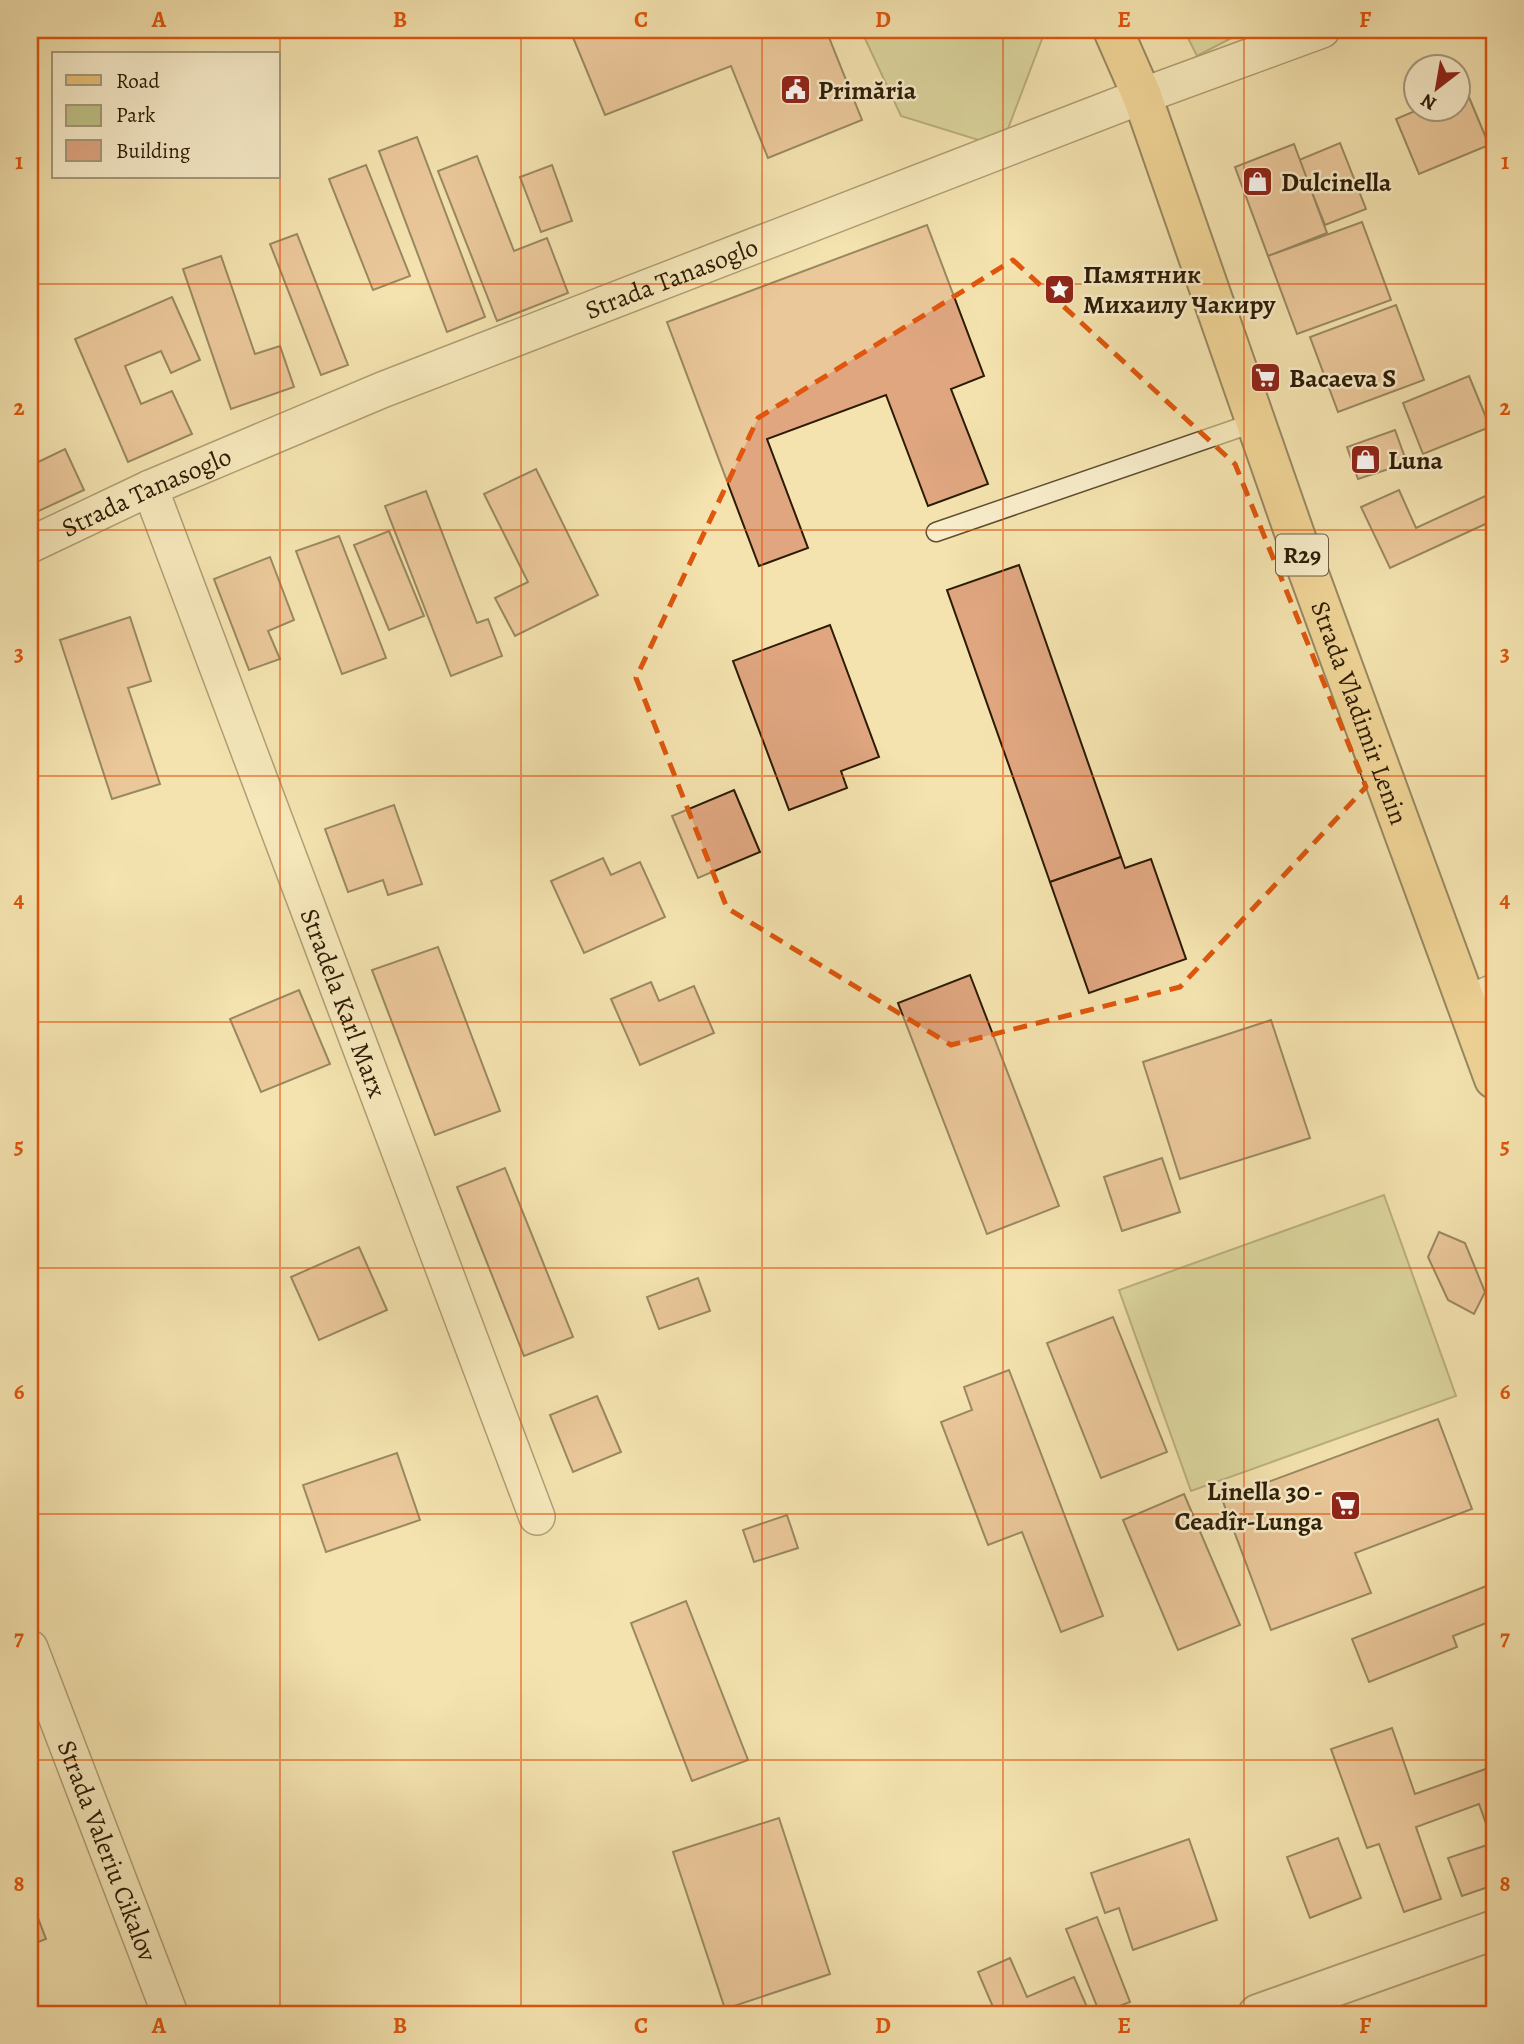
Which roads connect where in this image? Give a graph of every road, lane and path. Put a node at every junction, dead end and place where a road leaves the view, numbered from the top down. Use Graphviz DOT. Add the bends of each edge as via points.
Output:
graph roads {
  1 [pos="1113,30"];
  2 [pos="1322,30"];
  3 [pos="1142,96"];
  4 [pos="1256,422"];
  5 [pos="150,488"];
  6 [pos="936,532"];
  7 [pos="30,545"];
  8 [pos="1480,998"];
  9 [pos="1494,1079"];
  10 [pos="537,1517"];
  11 [pos="30,1648"];
  12 [pos="1494,1930"];
  13 [pos="170,2014"];
  14 [pos="1258,2014"];
  1 -- 3 [label="main road, Strada Vladimir Lenin / R29"];
  2 -- 3 [label="street, Strada Tanasoglo"];
  3 -- 4 [label="main road, Strada Vladimir Lenin / R29"];
  3 -- 5 [label="street, Strada Tanasoglo" via="382,390"];
  4 -- 6 [label="lane"];
  4 -- 8 [label="main road, Strada Vladimir Lenin / R29" via="1302,555"];
  5 -- 7 [label="street, Strada Tanasoglo"];
  5 -- 10 [label="street, Stradela Karl Marx"];
  8 -- 9 [label="main road, Strada Vladimir Lenin / R29"];
  11 -- 13 [label="street, Strada Valeriu Cikalov"];
  12 -- 14 [label="street"];
}
